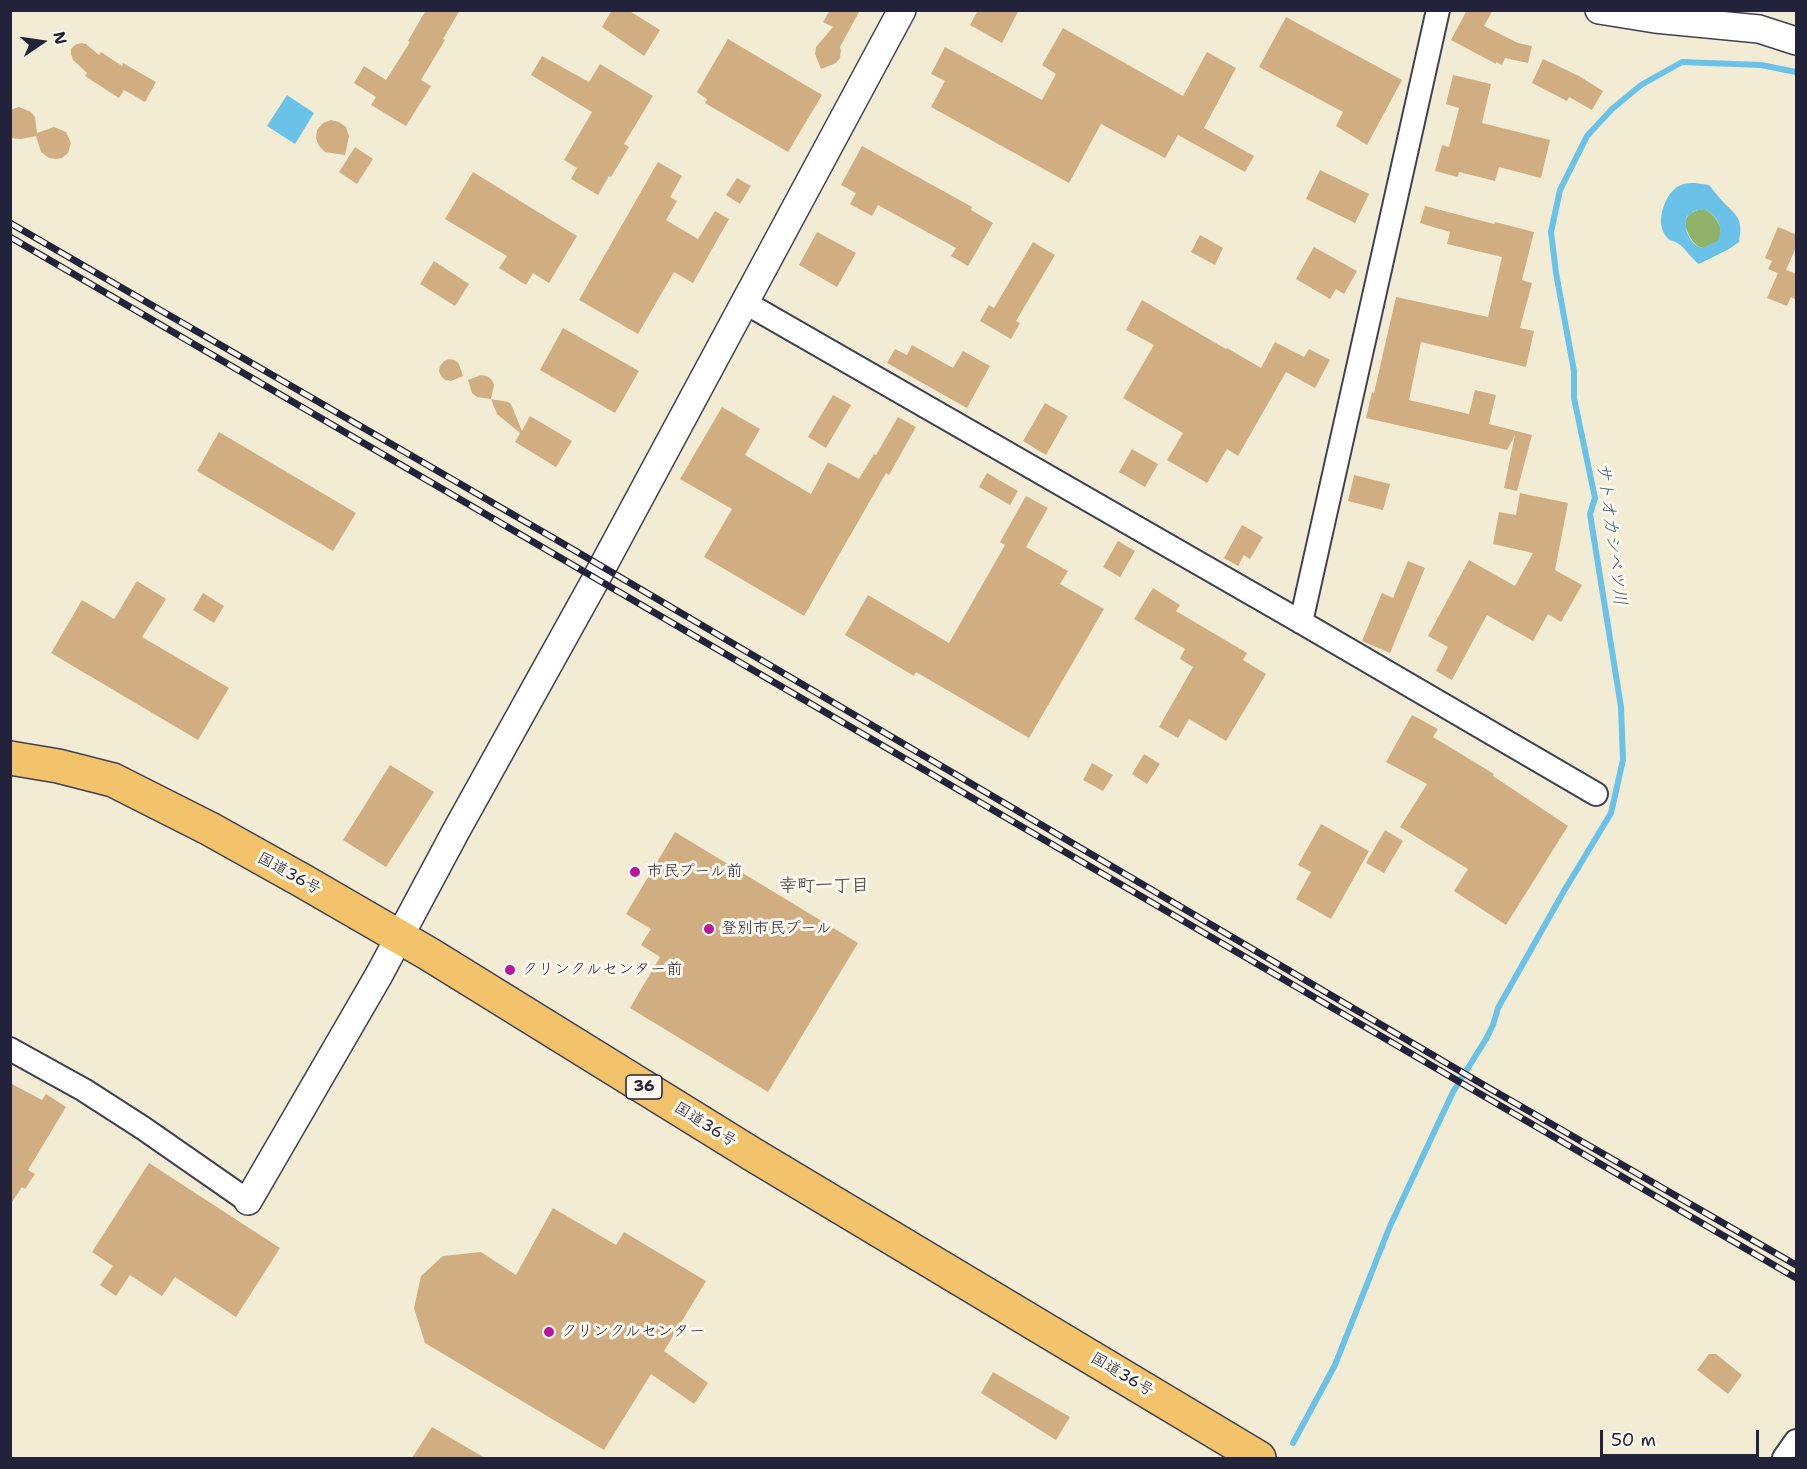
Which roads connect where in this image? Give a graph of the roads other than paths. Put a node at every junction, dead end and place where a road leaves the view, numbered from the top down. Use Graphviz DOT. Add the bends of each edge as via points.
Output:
graph roads {
  1 [pos="902,10"];
  2 [pos="1438,10"];
  3 [pos="1599,10"];
  4 [pos="1797,41"];
  5 [pos="744,302"];
  6 [pos="1301,622"];
  7 [pos="10,758"];
  8 [pos="1596,794"];
  9 [pos="399,936"];
  10 [pos="10,1049"];
  11 [pos="248,1201"];
  12 [pos="1797,1441"];
  13 [pos="1259,1458"];
  14 [pos="1784,1458"];
  1 -- 5 [label="street"];
  2 -- 6 [label="street"];
  3 -- 4 [label="street" via="1759,28"];
  5 -- 6 [label="street"];
  5 -- 9 [label="street"];
  6 -- 8 [label="street"];
  7 -- 9 [label="highway, 国道36号 / 36" via="112,780 210,829"];
  9 -- 11 [label="street"];
  9 -- 13 [label="highway, 国道36号 / 36" via="741,1148"];
  10 -- 11 [label="street" via="94,1096"];
  12 -- 14 [label="street"];
}
